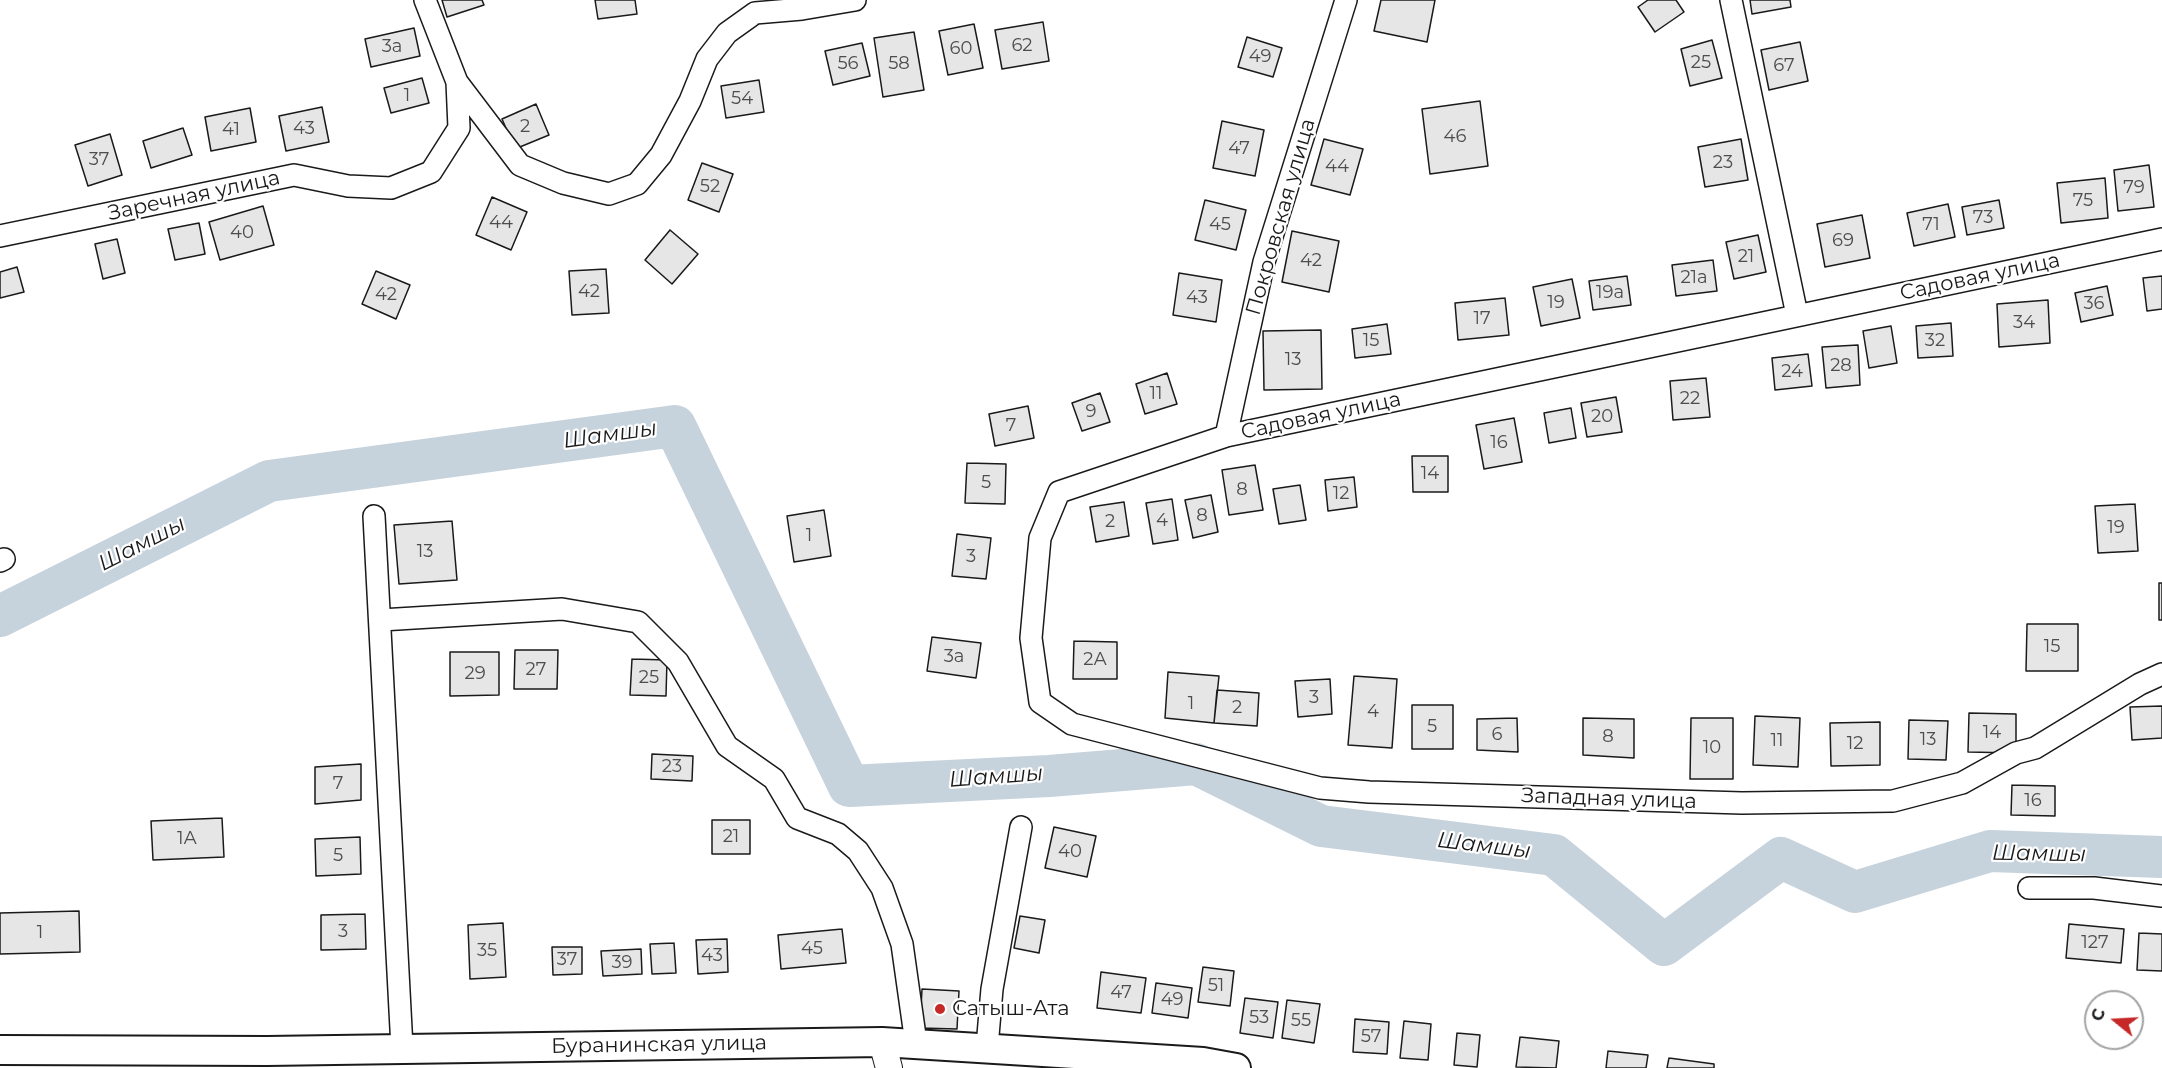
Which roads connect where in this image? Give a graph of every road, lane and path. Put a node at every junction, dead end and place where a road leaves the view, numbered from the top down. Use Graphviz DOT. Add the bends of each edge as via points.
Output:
graph roads {
  1 [pos="425,0"];
  2 [pos="855,0"];
  3 [pos="1346,0"];
  4 [pos="1731,0"];
  5 [pos="457,82"];
  6 [pos="0,236"];
  7 [pos="2162,239"];
  8 [pos="1797,315"];
  9 [pos="1226,436"];
  10 [pos="374,516"];
  11 [pos="381,621"];
  12 [pos="2162,674"];
  13 [pos="1040,702"];
  14 [pos="1021,827"];
  15 [pos="2029,888"];
  16 [pos="2162,896"];
  17 [pos="916,1043"];
  18 [pos="987,1047"];
  19 [pos="402,1048"];
  20 [pos="0,1050"];
  21 [pos="885,1055"];
  22 [pos="268,1060"];
  23 [pos="1236,1068"];
  1 -- 5 [label="street"];
  2 -- 5 [label="street" via="755,13 727,33 707,59 661,155 637,184 609,194 563,183 520,165"];
  3 -- 9 [label="street, Покровская улица" via="1264,262"];
  4 -- 8 [label="street"];
  5 -- 6 [label="street, Заречная улица" via="459,128 431,172 391,188 348,186 294,175"];
  7 -- 8 [label="street, Садовая улица"];
  8 -- 9 [label="street, Садовая улица"];
  9 -- 13 [label="street, Садовая улица" via="1059,492 1040,538 1031,638"];
  10 -- 11 [label="street"];
  11 -- 17 [label="street" via="562,609 638,622 678,662 727,746 774,778 797,818 838,834 858,851 882,888 902,944"];
  11 -- 19 [label="street"];
  12 -- 13 [label="street, Западная улица" via="2035,748 2016,753 1962,783 1893,801 1742,803 1320,788 1072,724"];
  14 -- 18 [label="street" via="992,989"];
  15 -- 16 [label="street" via="2094,888"];
  17 -- 18 [label="main road, Буранинская улица"];
  17 -- 21 [label="main road, Буранинская улица"];
  18 -- 23 [label="main road, Буранинская улица" via="1203,1062"];
  19 -- 21 [label="main road, Буранинская улица"];
  19 -- 22 [label="main road, Буранинская улица"];
  20 -- 22 [label="main road, Буранинская улица"];
}
